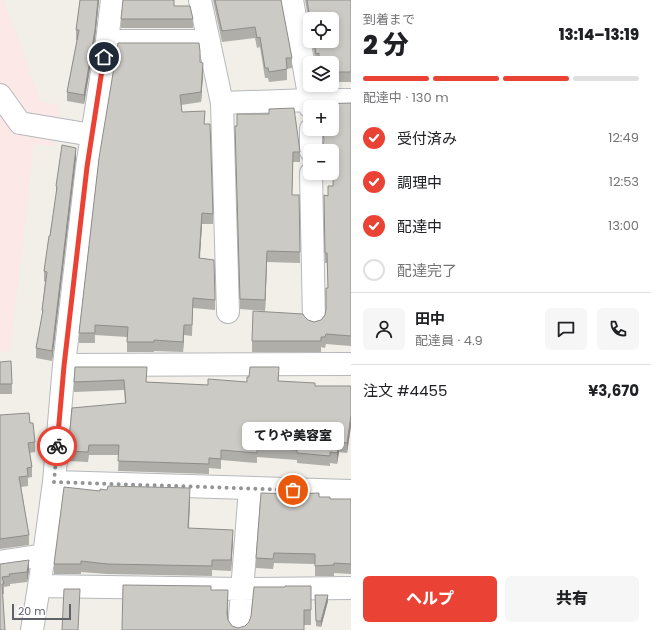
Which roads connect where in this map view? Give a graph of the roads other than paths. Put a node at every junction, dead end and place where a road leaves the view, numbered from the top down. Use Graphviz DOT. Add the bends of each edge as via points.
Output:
graph roads {
  1 [pos="112,0"];
  2 [pos="200,0"];
  3 [pos="292,0"];
  4 [pos="107,41"];
  5 [pos="209,41"];
  6 [pos="0,95"];
  7 [pos="309,100"];
  8 [pos="351,100"];
  9 [pos="339,101"];
  10 [pos="222,103"];
  11 [pos="303,104"];
  12 [pos="92,135"];
  13 [pos="311,180"];
  14 [pos="228,312"];
  15 [pos="314,320"];
  16 [pos="351,364"];
  17 [pos="64,366"];
  18 [pos="54,482"];
  19 [pos="250,488"];
  20 [pos="351,491"];
  21 [pos="44,555"];
  22 [pos="0,562"];
  23 [pos="39,586"];
  24 [pos="351,588"];
  25 [pos="242,589"];
  26 [pos="32,630"];
  27 [pos="239,630"];
  1 -- 4 [label="street"];
  2 -- 5 [label="street"];
  3 -- 7 [label="street"];
  4 -- 5 [label="street"];
  4 -- 12 [label="street"];
  5 -- 10 [label="street"];
  6 -- 12 [label="street" via="20,123"];
  8 -- 9 [label="street"];
  10 -- 11 [label="street"];
  10 -- 14 [label="street"];
  12 -- 17 [label="street"];
  13 -- 15 [label="street"];
  16 -- 17 [label="street"];
  17 -- 18 [label="street"];
  18 -- 19 [label="street"];
  18 -- 21 [label="street"];
  19 -- 20 [label="street"];
  19 -- 25 [label="street"];
  21 -- 22 [label="street"];
  21 -- 23 [label="street"];
  23 -- 25 [label="street"];
  23 -- 26 [label="street"];
  24 -- 25 [label="street"];
  25 -- 27 [label="street"];
}
